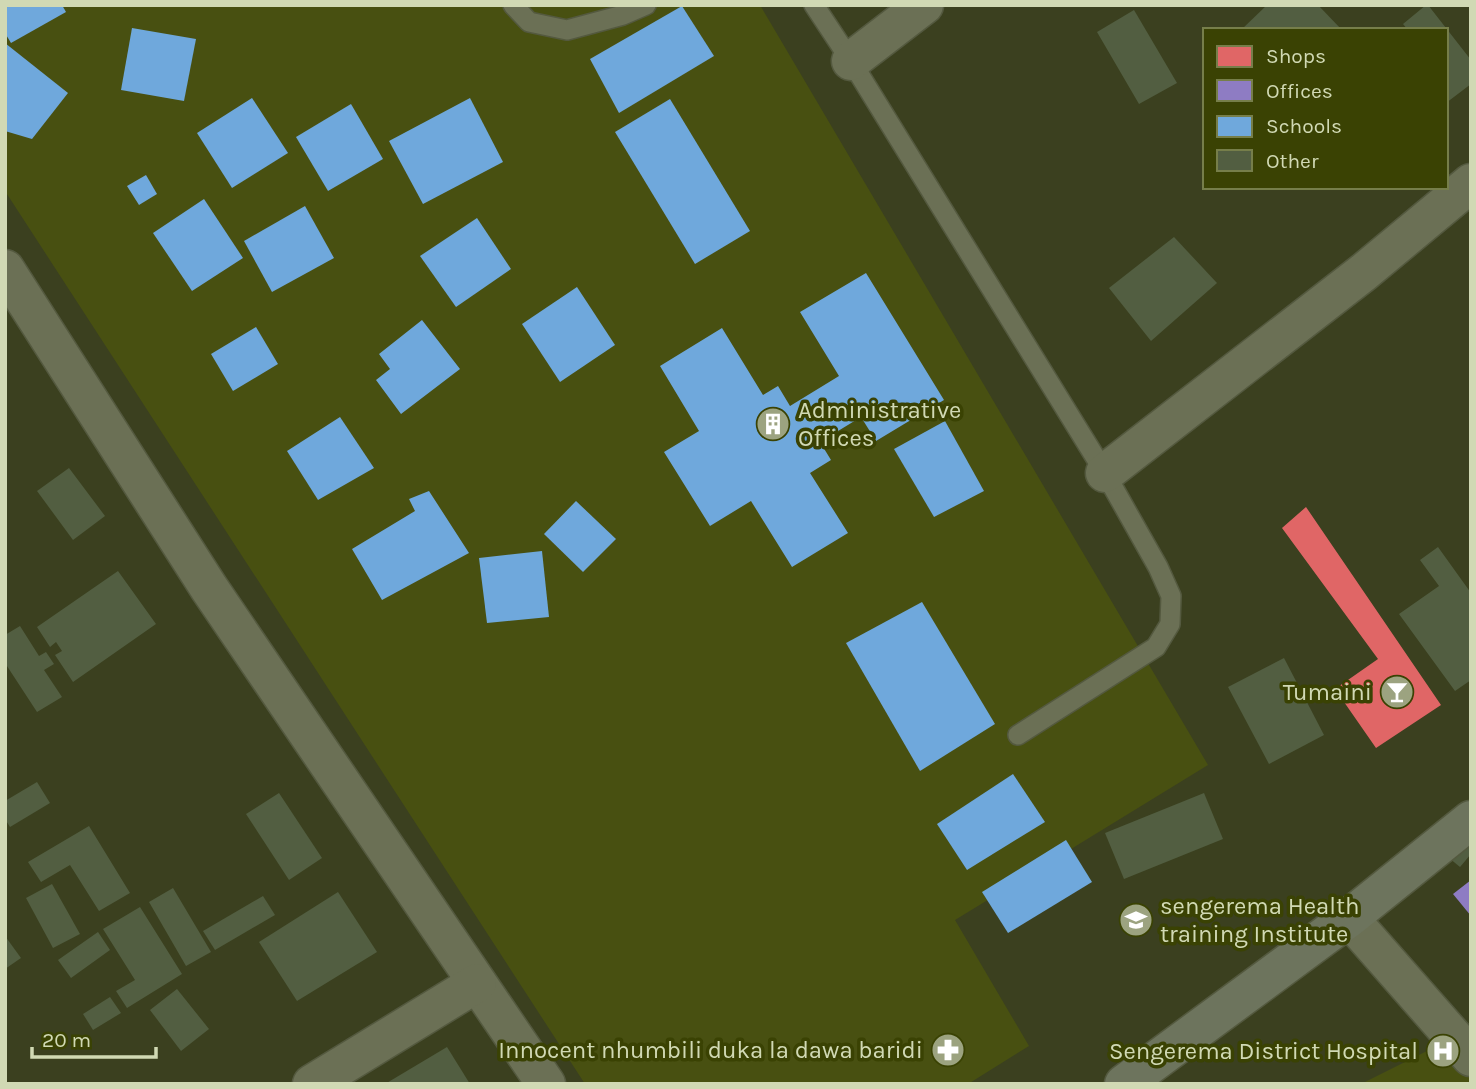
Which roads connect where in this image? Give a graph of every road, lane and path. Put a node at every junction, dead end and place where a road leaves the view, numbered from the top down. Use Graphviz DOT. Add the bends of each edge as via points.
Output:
graph roads {
  1 [pos="513,5"];
  2 [pos="646,5"];
  3 [pos="814,5"];
  4 [pos="924,5"];
  5 [pos="851,61"];
  6 [pos="1471,183"];
  7 [pos="5,269"];
  8 [pos="1105,473"];
  9 [pos="1018,736"];
  10 [pos="1471,820"];
  11 [pos="1349,918"];
  12 [pos="477,983"];
  13 [pos="1471,1057"];
  14 [pos="312,1084"];
  15 [pos="546,1084"];
  16 [pos="1124,1084"];
  1 -- 2 [label="lane" via="529,22 567,30"];
  3 -- 5 [label="lane"];
  4 -- 5 [label="street"];
  5 -- 8 [label="lane"];
  6 -- 8 [label="street"];
  7 -- 12 [label="street" via="209,588"];
  8 -- 9 [label="lane" via="1171,596 1170,624 1156,647"];
  10 -- 11 [label="main road"];
  11 -- 13 [label="street"];
  11 -- 16 [label="main road"];
  12 -- 14 [label="street"];
  12 -- 15 [label="street"];
}
